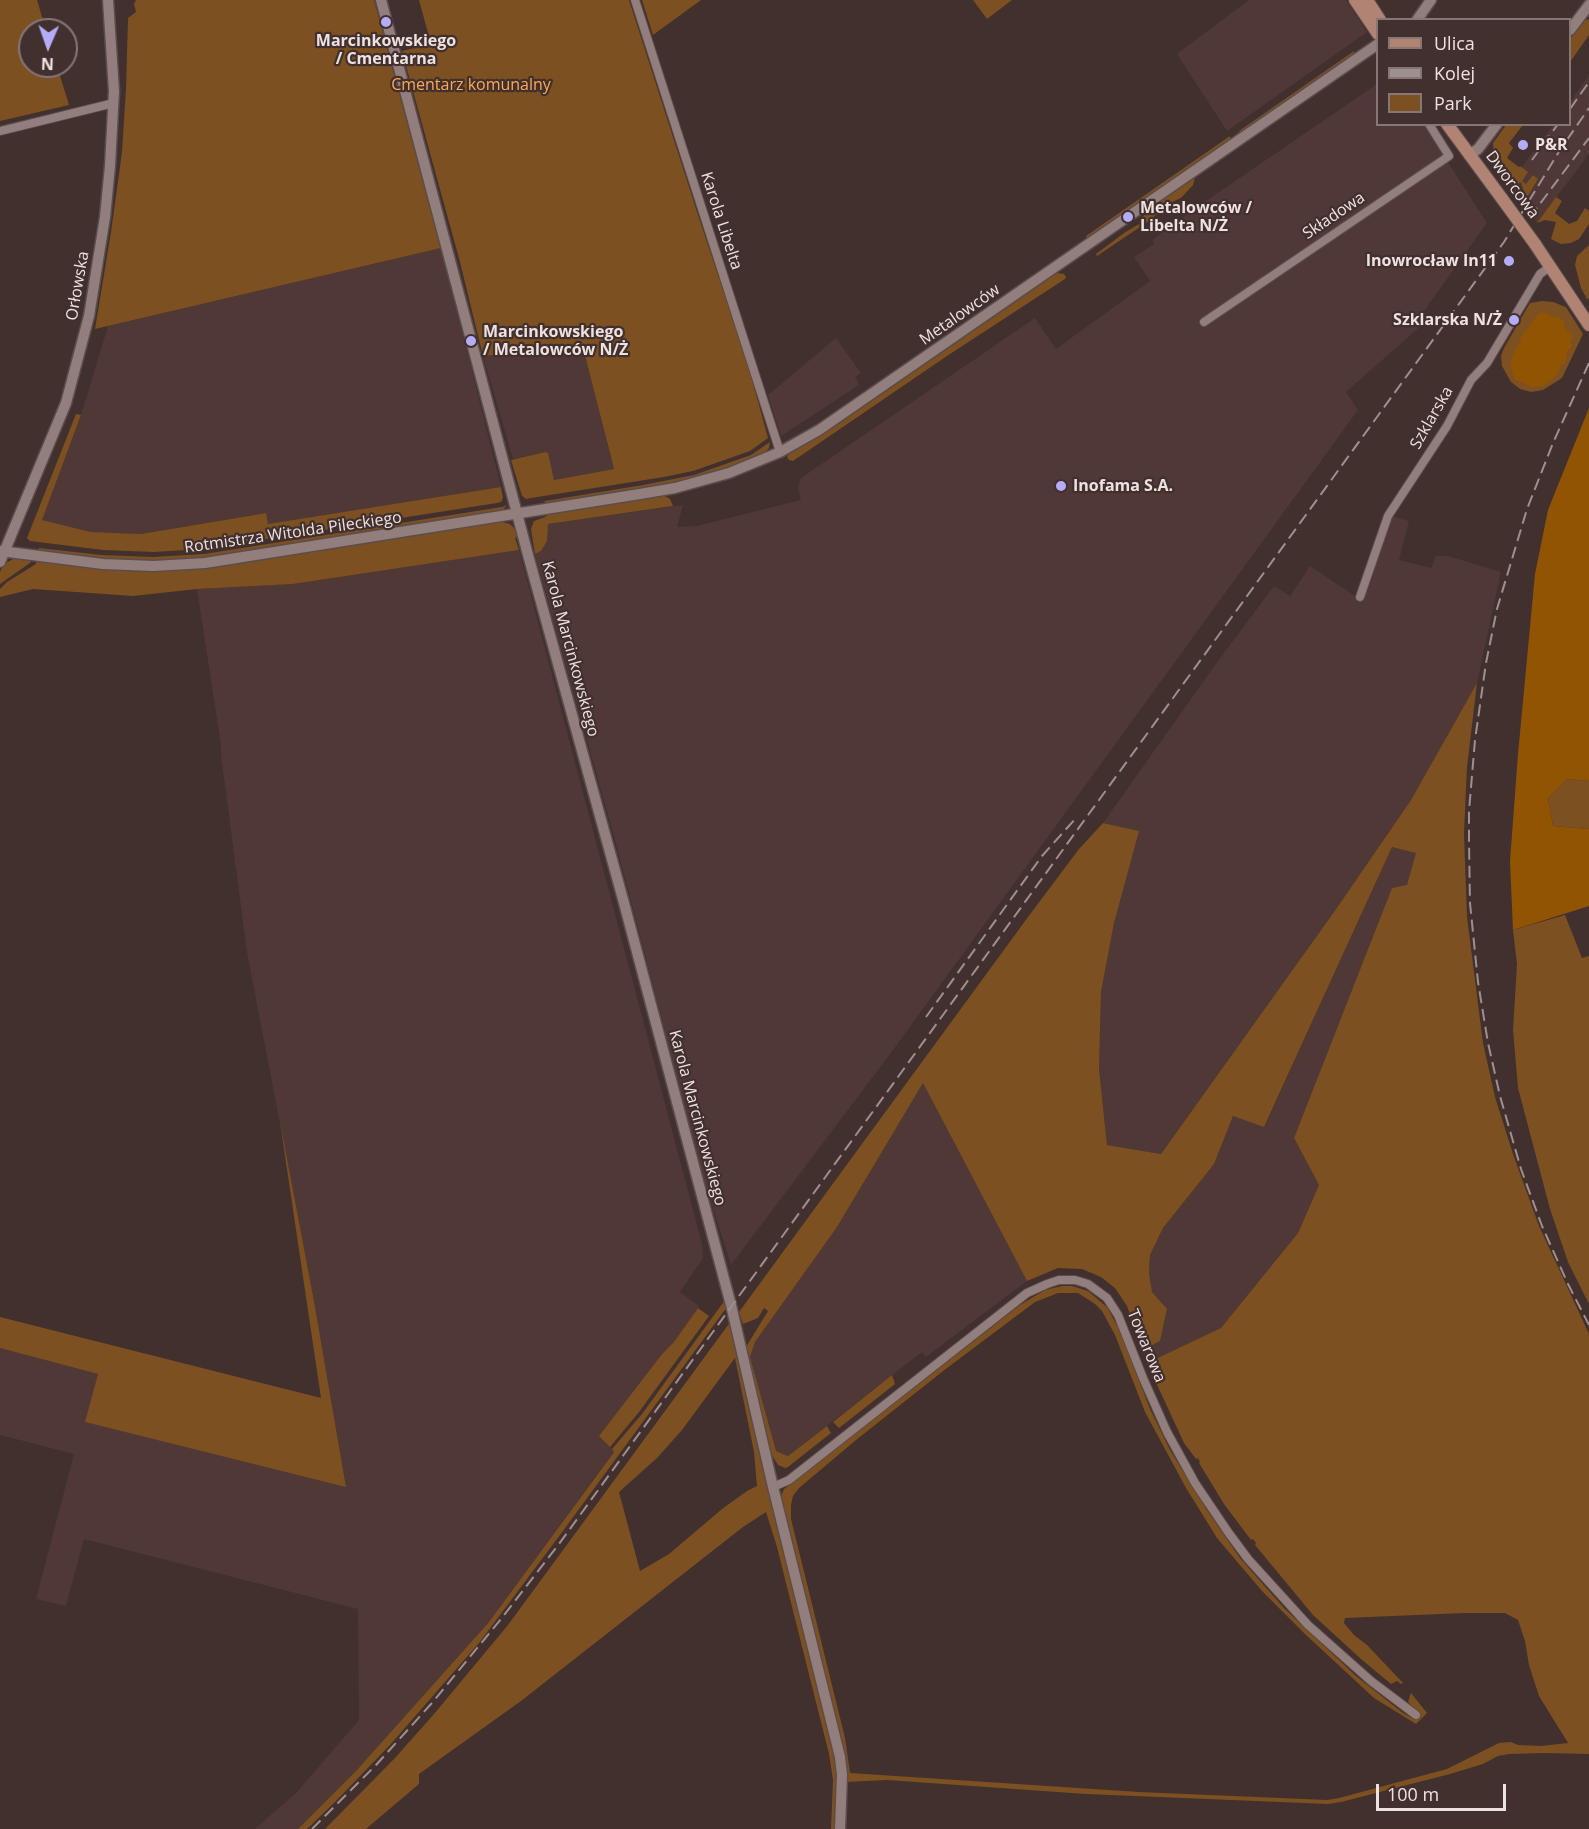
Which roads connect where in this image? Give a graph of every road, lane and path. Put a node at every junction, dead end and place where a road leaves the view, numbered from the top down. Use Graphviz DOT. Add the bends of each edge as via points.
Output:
graph roads {
  1 [pos="108,0"];
  2 [pos="381,0"];
  3 [pos="635,0"];
  4 [pos="1355,0"];
  5 [pos="1367,0"];
  6 [pos="1431,0"];
  7 [pos="1589,4"];
  8 [pos="1379,18"];
  9 [pos="1418,18"];
  10 [pos="1571,27"];
  11 [pos="1376,32"];
  12 [pos="1376,46"];
  13 [pos="114,104"];
  14 [pos="1430,126"];
  15 [pos="1448,126"];
  16 [pos="1495,126"];
  17 [pos="0,130"];
  18 [pos="1469,155"];
  19 [pos="1551,266"];
  20 [pos="1204,322"];
  21 [pos="1588,323"];
  22 [pos="780,452"];
  23 [pos="518,514"];
  24 [pos="2,551"];
  25 [pos="0,562"];
  26 [pos="1360,597"];
  27 [pos="773,1487"];
  28 [pos="1416,1715"];
  29 [pos="840,1829"];
  1 -- 13 [label="street, Orłowska"];
  2 -- 23 [label="street, Karola Marcinkowskiego"];
  3 -- 22 [label="street, Karola Libelta"];
  4 -- 11 [label="main road"];
  5 -- 8 [label="main road"];
  6 -- 9 [label="street"];
  7 -- 10 [label="street"];
  12 -- 22 [label="street, Metalowców" via="830,423"];
  13 -- 17 [label="street"];
  13 -- 24 [label="street, Orłowska" via="105,217 89,316 60,419"];
  14 -- 20 [label="street, Składowa" via="1449,156"];
  15 -- 18 [label="main road, Dworcowa"];
  16 -- 18 [label="street"];
  18 -- 19 [label="main road, Dworcowa, bridge"];
  19 -- 21 [label="main road, Dworcowa"];
  19 -- 26 [label="street, Szklarska" via="1540,274 1388,516"];
  22 -- 23 [label="street, Metalowców" via="729,473 675,488"];
  23 -- 24 [label="street, Rotmistrza Witolda Pileckiego" via="205,563 103,564"];
  23 -- 27 [label="street, Karola Marcinkowskiego" via="731,1305"];
  24 -- 25 [label="street, Orłowska"];
  27 -- 28 [label="street, Towarowa" via="789,1480 1027,1293 1059,1280 1088,1284 1107,1298 1118,1314 1167,1432 1209,1505 1241,1550 1308,1625"];
  27 -- 29 [label="street, Karola Marcinkowskiego" via="840,1757"];
}
